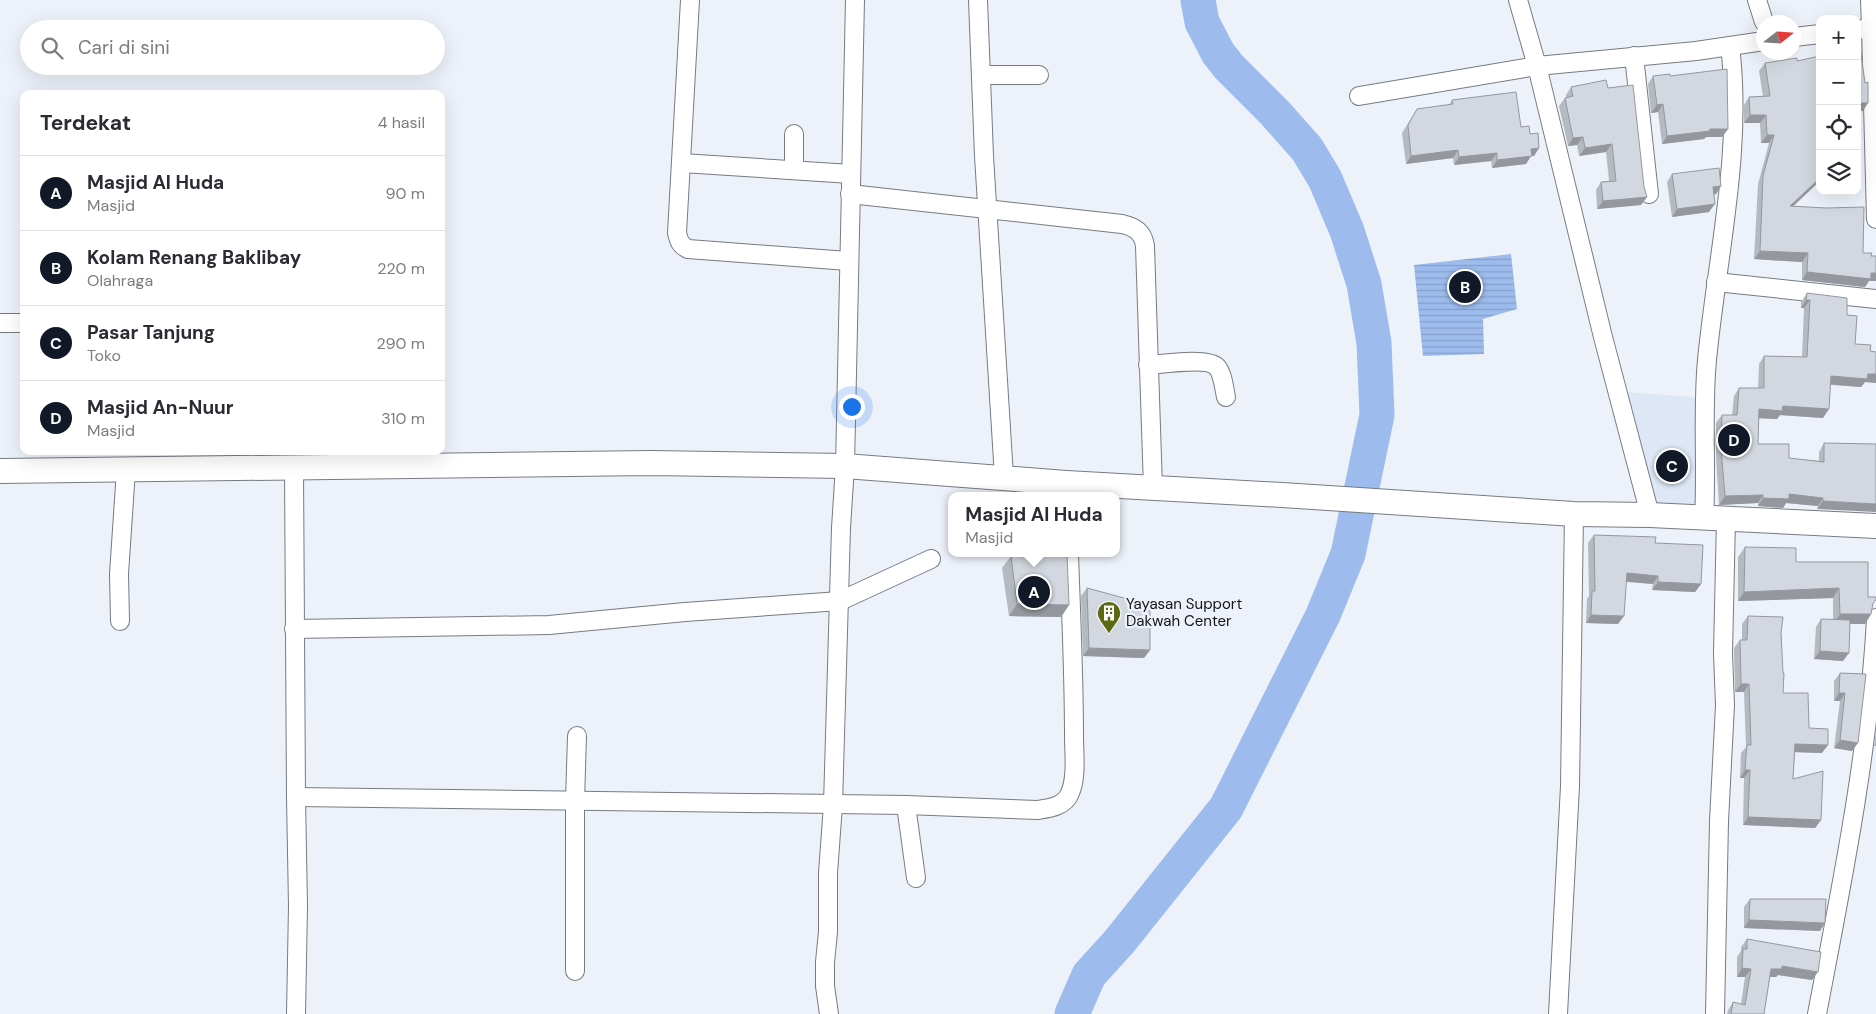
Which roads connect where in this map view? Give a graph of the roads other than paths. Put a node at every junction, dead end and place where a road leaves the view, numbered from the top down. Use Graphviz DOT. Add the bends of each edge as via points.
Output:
graph roads {
  1 [pos="690,0"];
  2 [pos="855,0"];
  3 [pos="978,0"];
  4 [pos="1518,0"];
  5 [pos="1757,0"];
  6 [pos="1870,0"];
  7 [pos="1762,15"];
  8 [pos="1868,28"];
  9 [pos="1816,34"];
  10 [pos="1801,36"];
  11 [pos="1756,42"];
  12 [pos="1730,46"];
  13 [pos="1634,56"];
  14 [pos="1536,66"];
  15 [pos="1039,75"];
  16 [pos="981,76"];
  17 [pos="1360,96"];
  18 [pos="794,134"];
  19 [pos="1875,140"];
  20 [pos="682,163"];
  21 [pos="794,170"];
  22 [pos="851,174"];
  23 [pos="850,194"];
  24 [pos="1649,194"];
  25 [pos="988,208"];
  26 [pos="1876,218"];
  27 [pos="848,261"];
  28 [pos="1716,282"];
  29 [pos="1876,299"];
  30 [pos="0,323"];
  31 [pos="20,323"];
  32 [pos="1148,365"];
  33 [pos="1226,397"];
  34 [pos="236,460"];
  35 [pos="845,466"];
  36 [pos="294,468"];
  37 [pos="126,470"];
  38 [pos="0,471"];
  39 [pos="1004,477"];
  40 [pos="1153,488"];
  41 [pos="1066,489"];
  42 [pos="1574,514"];
  43 [pos="1650,515"];
  44 [pos="1715,519"];
  45 [pos="1876,526"];
  46 [pos="1069,557"];
  47 [pos="931,559"];
  48 [pos="840,601"];
  49 [pos="1876,618"];
  50 [pos="120,621"];
  51 [pos="294,629"];
  52 [pos="1875,639"];
  53 [pos="577,736"];
  54 [pos="296,798"];
  55 [pos="574,801"];
  56 [pos="833,805"];
  57 [pos="906,805"];
  58 [pos="916,878"];
  59 [pos="575,971"];
  60 [pos="296,1014"];
  61 [pos="829,1014"];
  62 [pos="1558,1014"];
  63 [pos="1715,1014"];
  64 [pos="1817,1014"];
  1 -- 20 [label="street"];
  2 -- 22 [label="street"];
  3 -- 16 [label="street"];
  4 -- 14 [label="street"];
  5 -- 7 [label="street"];
  6 -- 8 [label="street"];
  8 -- 19 [label="street"];
  9 -- 10 [label="street"];
  11 -- 12 [label="street"];
  12 -- 13 [label="street"];
  12 -- 28 [label="street" via="1734,75 1734,132"];
  13 -- 14 [label="street"];
  13 -- 24 [label="street"];
  14 -- 17 [label="street"];
  14 -- 43 [label="street" via="1602,337"];
  15 -- 16 [label="street"];
  16 -- 25 [label="street"];
  18 -- 21 [label="street"];
  19 -- 26 [label="street"];
  20 -- 21 [label="street"];
  20 -- 27 [label="street" via="677,233 682,246"];
  21 -- 22 [label="street"];
  22 -- 23 [label="street"];
  23 -- 25 [label="street"];
  23 -- 27 [label="street"];
  25 -- 32 [label="street" via="1122,224 1138,230 1145,246"];
  25 -- 39 [label="street"];
  27 -- 35 [label="street"];
  28 -- 29 [label="street"];
  28 -- 44 [label="street" via="1704,403 1706,481"];
  30 -- 31 [label="street"];
  32 -- 33 [label="street" via="1206,362 1216,365"];
  32 -- 40 [label="street"];
  34 -- 36 [label="main road"];
  34 -- 37 [label="main road"];
  35 -- 36 [label="main road" via="652,463"];
  35 -- 39 [label="main road"];
  35 -- 48 [label="street"];
  36 -- 51 [label="street"];
  37 -- 38 [label="main road"];
  37 -- 50 [label="street" via="119,574"];
  39 -- 41 [label="main road"];
  40 -- 41 [label="main road"];
  40 -- 42 [label="main road"];
  42 -- 43 [label="main road"];
  42 -- 62 [label="street" via="1570,786"];
  43 -- 44 [label="main road"];
  44 -- 45 [label="main road"];
  44 -- 63 [label="street" via="1725,705"];
  46 -- 57 [label="street" via="1074,710 1074,780 1070,794 1053,808 1038,810"];
  47 -- 48 [label="street"];
  48 -- 51 [label="street" via="549,624"];
  48 -- 56 [label="street"];
  49 -- 52 [label="street"];
  51 -- 54 [label="street"];
  52 -- 64 [label="street" via="1870,698 1843,875"];
  53 -- 55 [label="street"];
  54 -- 55 [label="street"];
  54 -- 60 [label="street"];
  55 -- 56 [label="street"];
  55 -- 59 [label="street"];
  56 -- 57 [label="street"];
  56 -- 61 [label="street" via="825,962"];
  57 -- 58 [label="street"];
}
